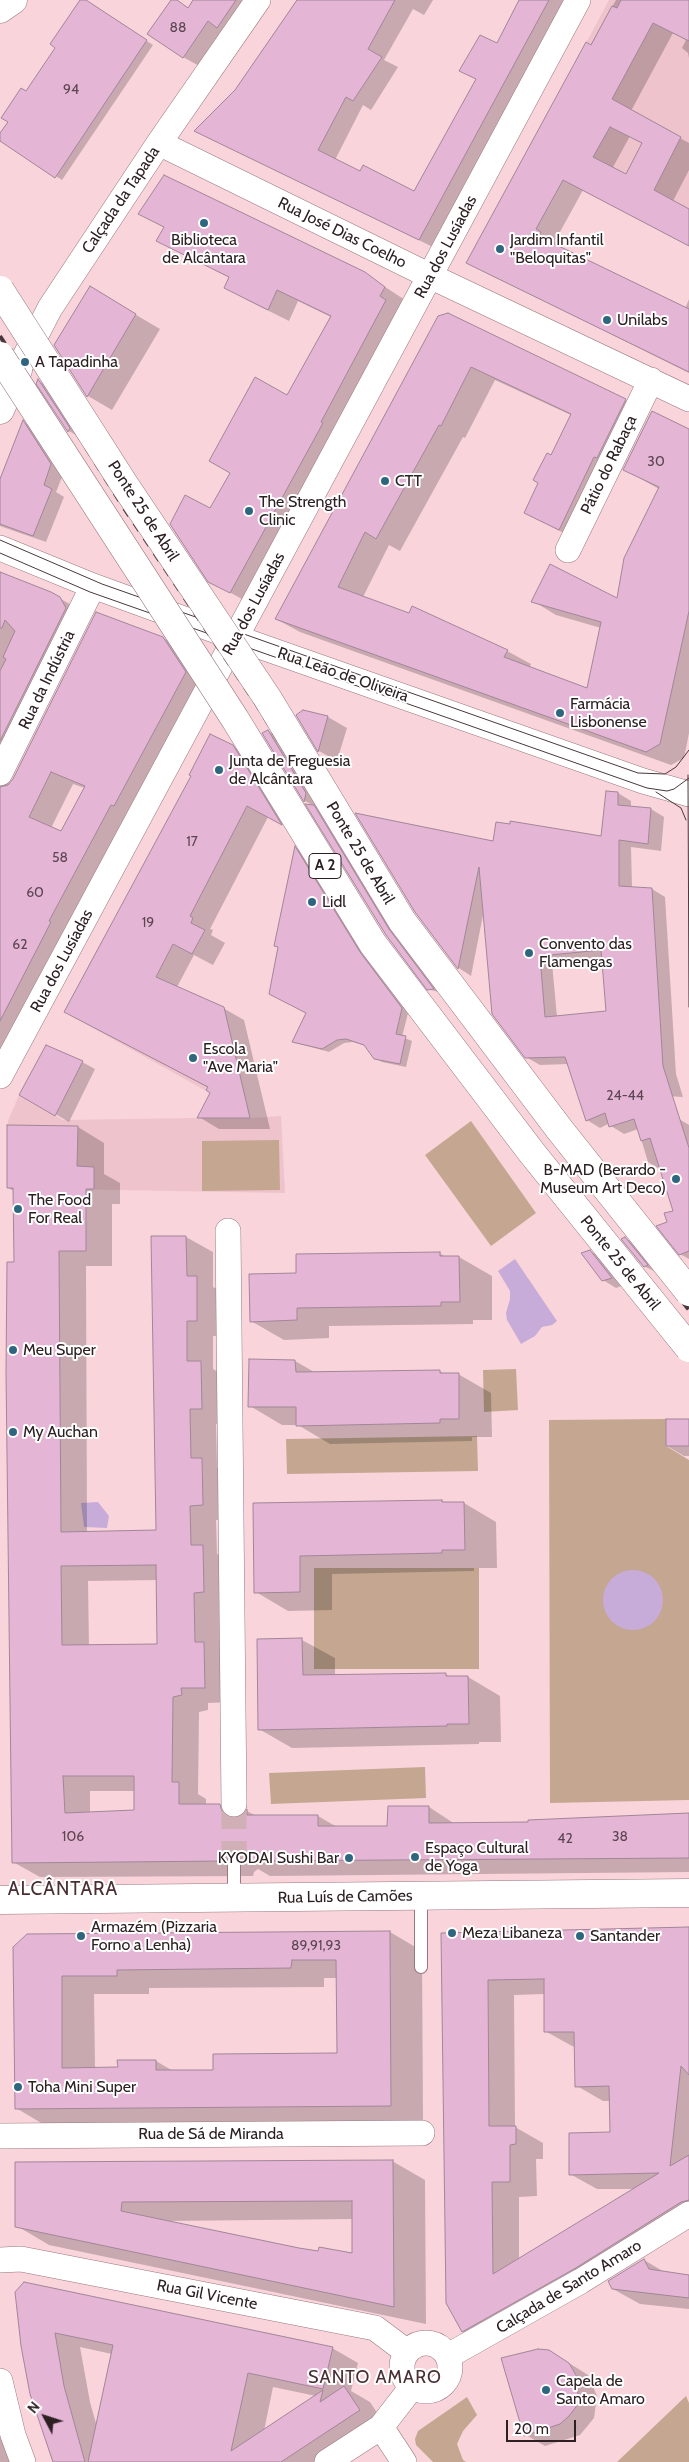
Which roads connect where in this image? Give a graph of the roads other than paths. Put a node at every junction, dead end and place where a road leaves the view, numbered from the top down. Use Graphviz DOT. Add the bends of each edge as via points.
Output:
graph roads {
  1 [pos="13,0"];
  2 [pos="258,0"];
  3 [pos="578,0"];
  4 [pos="0,9"];
  5 [pos="159,143"];
  6 [pos="430,276"];
  7 [pos="0,290"];
  8 [pos="4,362"];
  9 [pos="650,380"];
  10 [pos="689,399"];
  11 [pos="0,410"];
  12 [pos="0,548"];
  13 [pos="568,550"];
  14 [pos="93,586"];
  15 [pos="236,638"];
  16 [pos="0,773"];
  17 [pos="689,794"];
  18 [pos="0,1076"];
  19 [pos="228,1230"];
  20 [pos="689,1292"];
  21 [pos="689,1348"];
  22 [pos="234,1804"];
  23 [pos="234,1861"];
  24 [pos="689,1893"];
  25 [pos="421,1896"];
  26 [pos="234,1898"];
  27 [pos="0,1900"];
  28 [pos="421,1967"];
  29 [pos="422,2133"];
  30 [pos="0,2136"];
  31 [pos="689,2214"];
  32 [pos="0,2260"];
  33 [pos="407,2352"];
  34 [pos="448,2356"];
  35 [pos="412,2387"];
  36 [pos="2,2396"];
  37 [pos="381,2427"];
  38 [pos="23,2462"];
  39 [pos="327,2462"];
  40 [pos="404,2462"];
  1 -- 4 [label="main road"];
  2 -- 5 [label="street, Calçada da Tapada"];
  3 -- 6 [label="street, Rua dos Lusíadas"];
  5 -- 6 [label="street, Rua José Dias Coelho"];
  5 -- 8 [label="street, Calçada da Tapada" via="50,308"];
  6 -- 9 [label="street, Rua José Dias Coelho"];
  6 -- 15 [label="street, Rua dos Lusíadas"];
  7 -- 20 [label="main road, Ponte 25 de Abril / A 2, bridge" via="124,484 268,699 402,921 560,1130"];
  8 -- 11 [label="main road, Calçada da Tapada"];
  8 -- 21 [label="main road, Ponte 25 de Abril / A 2, bridge" via="235,720 373,944 532,1153"];
  9 -- 10 [label="street, Rua José Dias Coelho"];
  9 -- 13 [label="street, Pátio do Rabaça"];
  12 -- 14 [label="street, Rua Leão de Oliveira"];
  14 -- 15 [label="street, Rua Leão de Oliveira"];
  14 -- 16 [label="street, Rua da Indústria"];
  15 -- 17 [label="street, Rua Leão de Oliveira" via="643,781"];
  15 -- 18 [label="street, Rua dos Lusíadas"];
  19 -- 22 [label="street"];
  23 -- 26 [label="lane"];
  24 -- 25 [label="main road, Rua Luís de Camões"];
  25 -- 26 [label="main road, Rua Luís de Camões"];
  25 -- 28 [label="lane"];
  26 -- 27 [label="main road, Rua Luís de Camões"];
  29 -- 30 [label="street, Rua de Sá de Miranda"];
  31 -- 34 [label="street, Calçada de Santo Amaro" via="581,2281"];
  32 -- 33 [label="street, Rua Gil Vicente" via="21,2259 375,2328"];
  33 -- 34 [label="street" via="413,2346 429,2343 441,2347"];
  33 -- 35 [label="street" via="403,2359 403,2374"];
  34 -- 35 [label="street" via="450,2370 440,2387 432,2391"];
  35 -- 37 [label="street"];
  36 -- 38 [label="street"];
  37 -- 39 [label="street"];
  37 -- 40 [label="street"];
}
